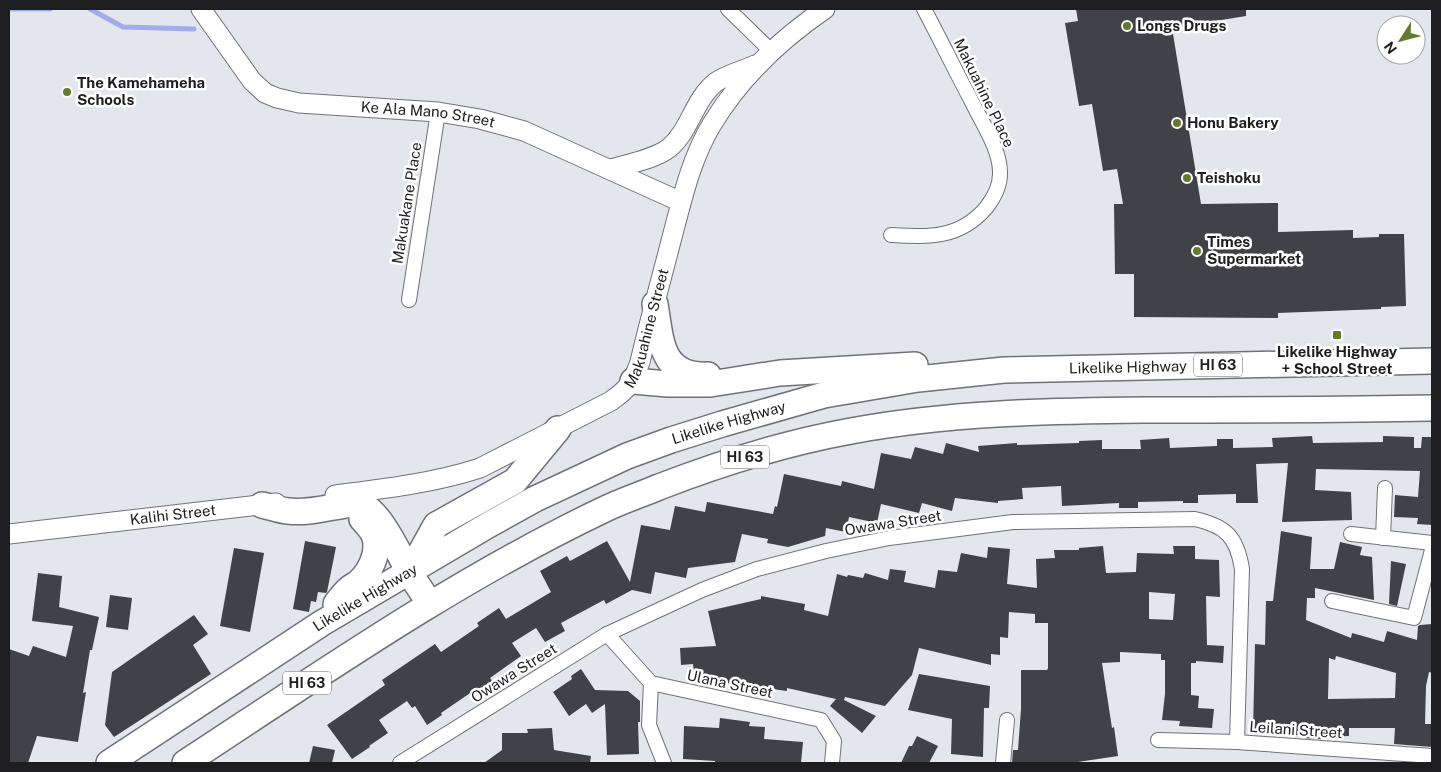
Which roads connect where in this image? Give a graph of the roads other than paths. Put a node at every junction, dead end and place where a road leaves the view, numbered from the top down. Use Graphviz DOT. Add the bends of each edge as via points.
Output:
graph roads {
  1 [pos="201,9"];
  2 [pos="728,9"];
  3 [pos="825,9"];
  4 [pos="924,9"];
  5 [pos="766,57"];
  6 [pos="438,112"];
  7 [pos="610,169"];
  8 [pos="681,202"];
  9 [pos="891,235"];
  10 [pos="409,300"];
  11 [pos="655,304"];
  12 [pos="1432,361"];
  13 [pos="1004,370"];
  14 [pos="780,374"];
  15 [pos="633,381"];
  16 [pos="1426,410"];
  17 [pos="558,429"];
  18 [pos="1385,488"];
  19 [pos="336,495"];
  20 [pos="262,505"];
  21 [pos="305,512"];
  22 [pos="9,534"];
  23 [pos="1351,534"];
  24 [pos="1383,538"];
  25 [pos="1432,544"];
  26 [pos="1432,550"];
  27 [pos="410,572"];
  28 [pos="1332,601"];
  29 [pos="430,604"];
  30 [pos="322,623"];
  31 [pos="607,634"];
  32 [pos="651,683"];
  33 [pos="1007,720"];
  34 [pos="1158,740"];
  35 [pos="1237,742"];
  36 [pos="1432,756"];
  37 [pos="109,763"];
  38 [pos="185,763"];
  39 [pos="400,763"];
  40 [pos="664,763"];
  41 [pos="832,763"];
  42 [pos="1003,763"];
  1 -- 6 [label="street, Ke Ala Mano Street" via="265,93 299,103"];
  2 -- 5 [label="street"];
  3 -- 5 [label="street, Makuahine Street"];
  4 -- 9 [label="street, Makuahine Place" via="994,147 999,184 988,205 959,230 931,236"];
  5 -- 7 [label="street" via="717,81 668,148 654,156"];
  5 -- 8 [label="street, Makuahine Street" via="712,124 695,159"];
  6 -- 7 [label="street, Ke Ala Mano Street" via="524,131"];
  6 -- 10 [label="street, Makuakane Place"];
  7 -- 8 [label="street, Ke Ala Mano Street"];
  8 -- 11 [label="street, Makuahine Street"];
  11 -- 14 [label="highway" via="662,346 668,359 681,370 698,375 761,371"];
  11 -- 15 [label="street, Makuahine Street"];
  12 -- 13 [label="highway, Likelike Highway / HI 63"];
  13 -- 14 [label="highway" via="966,363"];
  13 -- 27 [label="highway, Likelike Highway / HI 63" via="918,379 824,395 670,440 627,456 535,499"];
  14 -- 15 [label="highway" via="710,384"];
  15 -- 17 [label="street, Makuahine Street" via="611,401"];
  16 -- 29 [label="highway, HI 63" via="1080,411 961,416 851,431 704,470 606,508 511,556"];
  17 -- 19 [label="street, Makuahine Street" via="496,461 464,473"];
  17 -- 27 [label="highway" via="515,481 436,525"];
  18 -- 24 [label="street"];
  19 -- 20 [label="street, Kalihi Street"];
  20 -- 21 [label="highway"];
  20 -- 22 [label="street, Kalihi Street"];
  21 -- 27 [label="highway" via="359,504 374,514"];
  21 -- 30 [label="highway" via="362,518 375,538 375,555 367,572"];
  23 -- 24 [label="street"];
  24 -- 25 [label="street"];
  26 -- 28 [label="street" via="1414,618"];
  27 -- 29 [label="highway"];
  27 -- 30 [label="highway, Likelike Highway / HI 63"];
  29 -- 38 [label="highway, HI 63"];
  30 -- 37 [label="highway, Likelike Highway / HI 63"];
  31 -- 32 [label="street"];
  31 -- 35 [label="street, Owawa Street" via="702,590 757,569 889,538 1013,522 1195,519 1225,530 1236,544 1241,562"];
  31 -- 39 [label="street, Owawa Street"];
  32 -- 40 [label="street" via="649,726"];
  32 -- 41 [label="street, Ulana Street" via="821,720 834,741"];
  33 -- 42 [label="street"];
  34 -- 35 [label="street, Leilani Street"];
  35 -- 36 [label="street, Leilani Street"];
}
